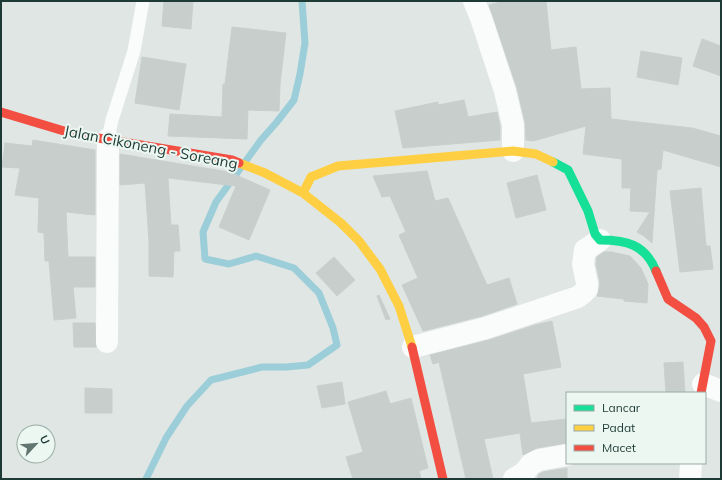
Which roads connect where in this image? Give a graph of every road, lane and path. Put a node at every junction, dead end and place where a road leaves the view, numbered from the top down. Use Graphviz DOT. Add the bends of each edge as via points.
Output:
graph roads {
  1 [pos="143,1"];
  2 [pos="474,1"];
  3 [pos="1,112"];
  4 [pos="108,139"];
  5 [pos="513,151"];
  6 [pos="303,193"];
  7 [pos="600,240"];
  8 [pos="107,342"];
  9 [pos="413,347"];
  10 [pos="708,389"];
  11 [pos="566,456"];
  12 [pos="691,464"];
  13 [pos="443,479"];
  14 [pos="514,479"];
  15 [pos="690,479"];
  1 -- 4 [label="lane" via="134,51"];
  2 -- 5 [label="street" via="505,91 513,125"];
  3 -- 4 [label="street, Jalan Cikoneng - Soreang" via="74,134"];
  4 -- 6 [label="street, Jalan Cikoneng - Soreang" via="232,160 265,173"];
  4 -- 8 [label="street"];
  5 -- 6 [label="street" via="338,166 311,177"];
  5 -- 7 [label="street" via="536,154 568,170 585,204 595,234"];
  6 -- 9 [label="street, Jalan Cikoneng - Soreang" via="341,224 380,269 399,306"];
  7 -- 9 [label="street" via="585,250 583,264 587,289 584,293 486,328"];
  7 -- 10 [label="street" via="636,245 652,261 668,299 704,327 710,341"];
  9 -- 13 [label="street, Jalan Cikoneng - Soreang"];
  11 -- 14 [label="street" via="539,460"];
  12 -- 15 [label="street"];
}
